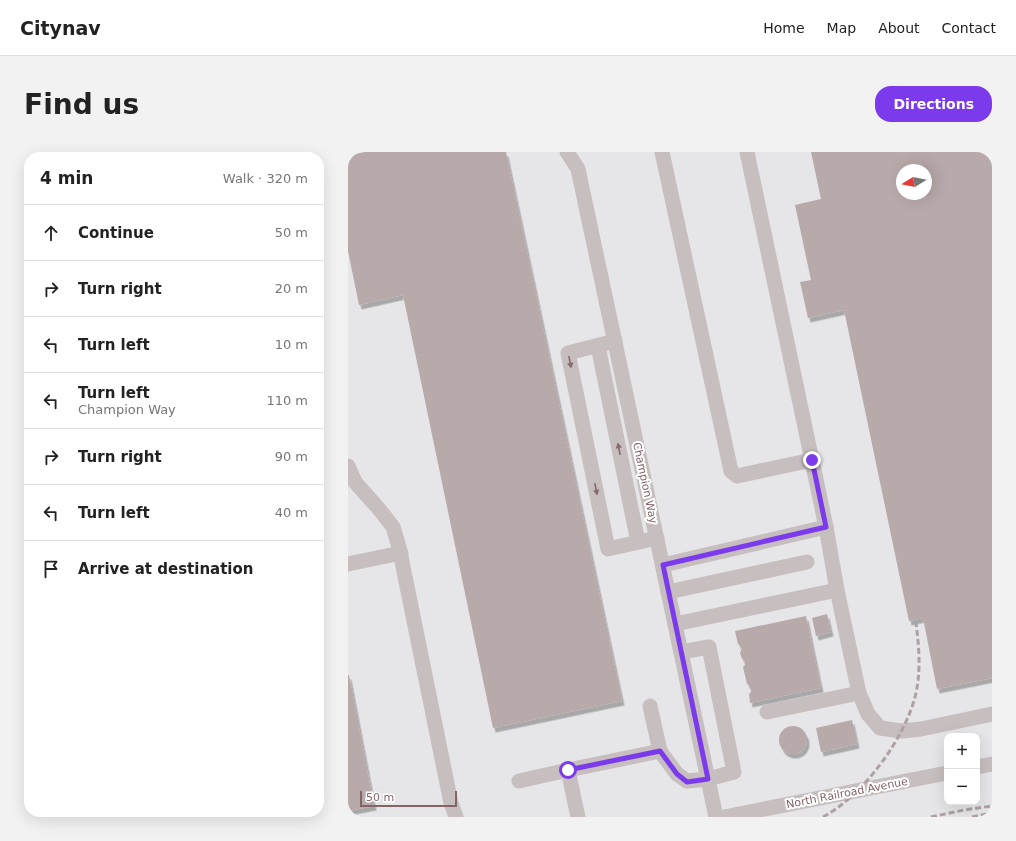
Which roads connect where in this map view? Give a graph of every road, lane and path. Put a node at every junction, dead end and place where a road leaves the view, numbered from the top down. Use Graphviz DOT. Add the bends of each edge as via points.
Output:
graph roads {
  1 [pos="567,152"];
  2 [pos="662,152"];
  3 [pos="747,152"];
  4 [pos="615,341"];
  5 [pos="598,346"];
  6 [pos="812,460"];
  7 [pos="349,472"];
  8 [pos="826,527"];
  9 [pos="657,538"];
  10 [pos="638,542"];
  11 [pos="401,553"];
  12 [pos="807,562"];
  13 [pos="348,564"];
  14 [pos="663,565"];
  15 [pos="837,590"];
  16 [pos="668,592"];
  17 [pos="675,624"];
  18 [pos="681,652"];
  19 [pos="859,693"];
  20 [pos="650,706"];
  21 [pos="767,712"];
  22 [pos="992,714"];
  23 [pos="660,751"];
  24 [pos="992,764"];
  25 [pos="980,766"];
  26 [pos="568,770"];
  27 [pos="944,774"];
  28 [pos="708,779"];
  29 [pos="519,781"];
  30 [pos="456,817"];
  31 [pos="578,817"];
  32 [pos="716,817"];
  33 [pos="724,817"];
  1 -- 4 [label="street, Champion Way" via="578,169"];
  2 -- 6 [label="street" via="731,471 737,476"];
  3 -- 6 [label="street"];
  4 -- 5 [label="street"];
  4 -- 9 [label="street, Champion Way"];
  10 -- 5 [label="street, one-way"];
  5 -- 10 [label="street, one-way" via="568,353 604,533 608,549"];
  6 -- 8 [label="street"];
  7 -- 11 [label="street" via="393,527"];
  8 -- 14 [label="street"];
  8 -- 15 [label="street"];
  9 -- 10 [label="street"];
  9 -- 14 [label="street, Champion Way"];
  11 -- 13 [label="street"];
  11 -- 30 [label="street"];
  12 -- 16 [label="street"];
  14 -- 16 [label="street, Champion Way"];
  15 -- 17 [label="street"];
  15 -- 19 [label="street"];
  16 -- 17 [label="street, Champion Way"];
  17 -- 18 [label="street, Champion Way"];
  18 -- 28 [label="street, Champion Way"];
  18 -- 28 [label="street" via="709,647 734,772"];
  19 -- 21 [label="street"];
  19 -- 22 [label="street" via="868,714 880,728 902,731 921,729"];
  20 -- 23 [label="street"];
  23 -- 26 [label="street"];
  23 -- 28 [label="street" via="677,774 687,782"];
  24 -- 25 [label="street"];
  26 -- 29 [label="street"];
  26 -- 31 [label="street"];
  27 -- 33 [label="street, North Railroad Avenue"];
  28 -- 32 [label="street, Champion Way"];
}
